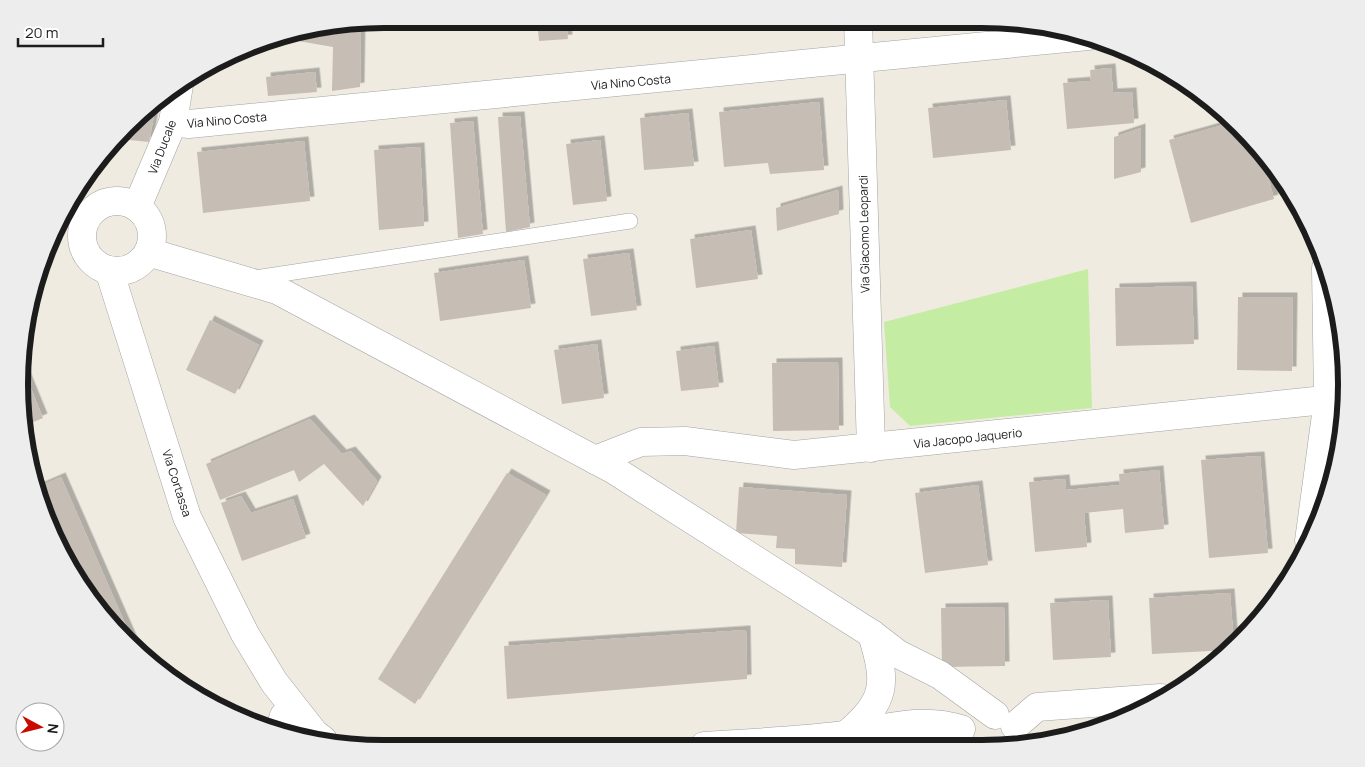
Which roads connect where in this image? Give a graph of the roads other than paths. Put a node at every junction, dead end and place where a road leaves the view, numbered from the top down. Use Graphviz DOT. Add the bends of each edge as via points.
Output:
graph roads {
  1 [pos="858,28"];
  2 [pos="1067,38"];
  3 [pos="860,60"];
  4 [pos="178,93"];
  5 [pos="173,122"];
  6 [pos="137,207"];
  7 [pos="74,219"];
  8 [pos="630,221"];
  9 [pos="148,252"];
  10 [pos="110,270"];
  11 [pos="244,280"];
  12 [pos="1329,306"];
  13 [pos="1336,399"];
  14 [pos="871,448"];
  15 [pos="595,460"];
  16 [pos="1316,506"];
  17 [pos="872,634"];
  18 [pos="898,654"];
  19 [pos="274,682"];
  20 [pos="1146,699"];
  21 [pos="286,726"];
  22 [pos="314,733"];
  23 [pos="960,733"];
  24 [pos="846,735"];
  25 [pos="1016,735"];
  26 [pos="781,740"];
  27 [pos="907,740"];
  1 -- 3 [label="street, Via Giacomo Leopardi"];
  2 -- 3 [label="street, Via Nino Costa"];
  3 -- 5 [label="street, Via Nino Costa" via="189,124"];
  3 -- 14 [label="street, Via Giacomo Leopardi"];
  4 -- 5 [label="street, Via Ducale"];
  5 -- 6 [label="street, Via Ducale"];
  6 -- 7 [label="street" via="128,202 106,202 89,214"];
  6 -- 9 [label="street" via="150,223"];
  7 -- 10 [label="street" via="88,257 101,268"];
  8 -- 11 [label="lane"];
  9 -- 10 [label="street" via="132,268"];
  9 -- 11 [label="street"];
  10 -- 19 [label="street, Via Cortassa" via="187,517 245,634"];
  11 -- 15 [label="street" via="277,290"];
  12 -- 13 [label="street"];
  13 -- 14 [label="street, Via Jacopo Jaquerio"];
  13 -- 16 [label="street"];
  14 -- 15 [label="street, Via Jacopo Jaquerio" via="794,455 685,441 641,442"];
  15 -- 17 [label="street"];
  17 -- 18 [label="street"];
  17 -- 24 [label="street" via="882,667 880,693 868,716"];
  18 -- 23 [label="street"];
  18 -- 25 [label="street" via="940,675"];
  19 -- 21 [label="street, Via Cortassa"];
  19 -- 22 [label="street, Via Cortassa"];
  20 -- 25 [label="street" via="1037,707"];
  23 -- 24 [label="street" via="945,724 894,725"];
  23 -- 25 [label="street" via="983,715"];
  24 -- 26 [label="street"];
  24 -- 27 [label="street"];
}
